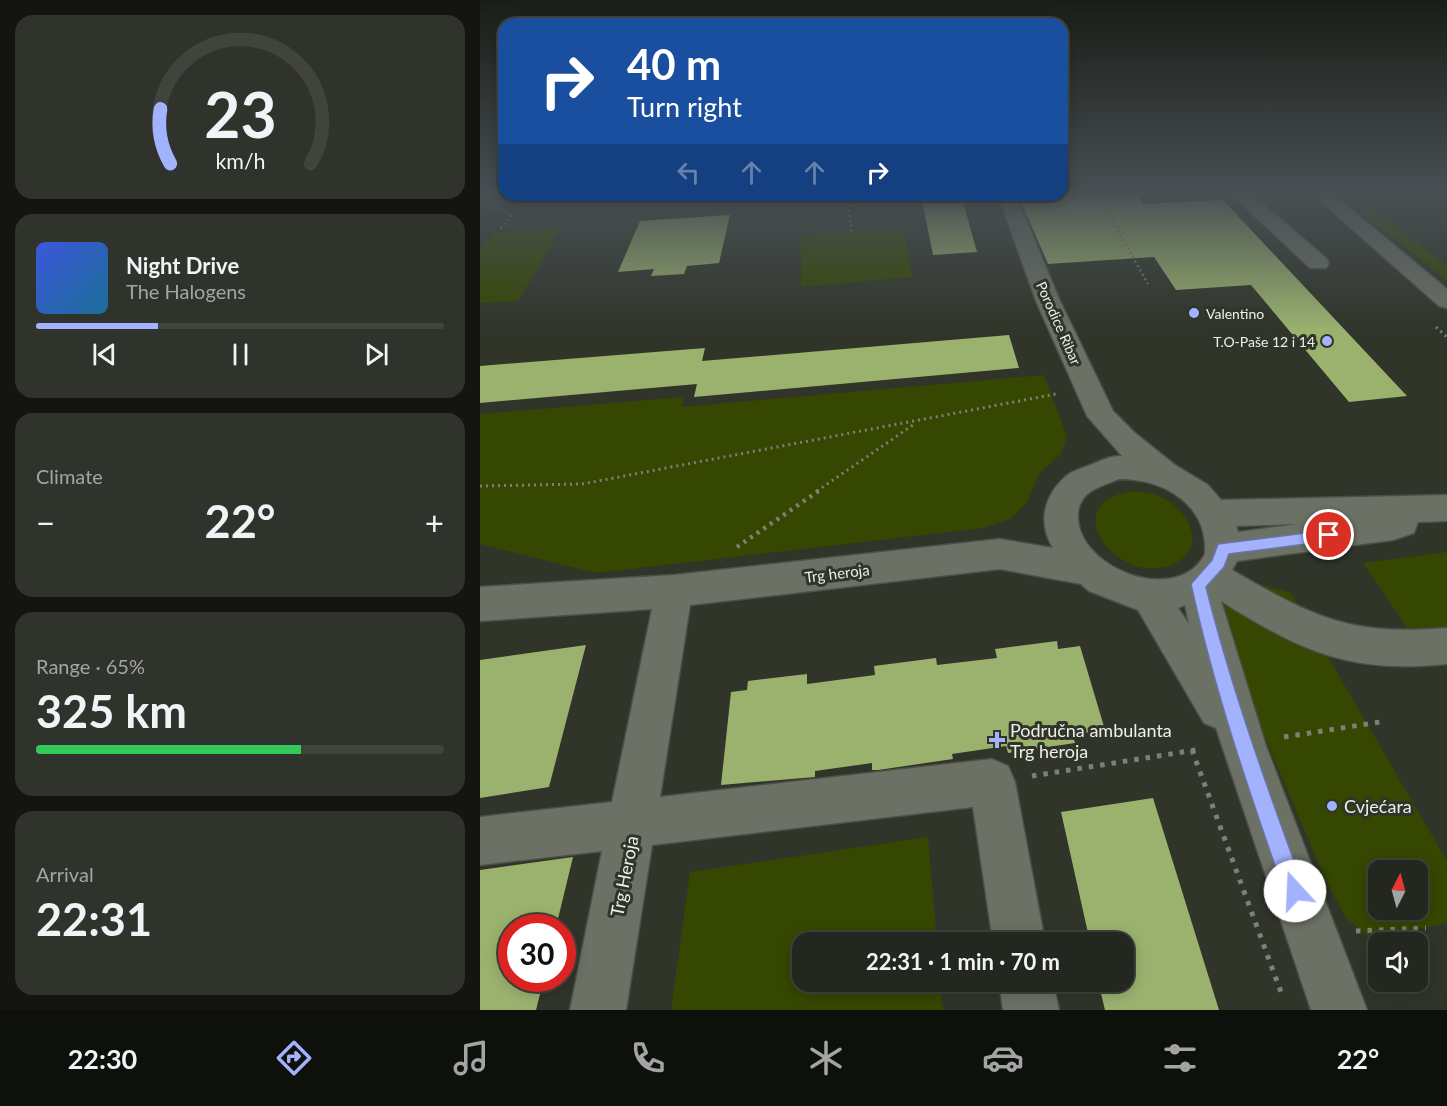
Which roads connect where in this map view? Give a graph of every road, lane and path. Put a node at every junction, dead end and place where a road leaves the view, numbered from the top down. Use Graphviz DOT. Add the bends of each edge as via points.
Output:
graph roads {
  1 [pos="1023,238"];
  2 [pos="1122,238"];
  3 [pos="1290,238"];
  4 [pos="1373,238"];
  5 [pos="1318,263"];
  6 [pos="1148,284"];
  7 [pos="1447,302"];
  8 [pos="1088,387"];
  9 [pos="1103,419"];
  10 [pos="916,423"];
  11 [pos="1096,472"];
  12 [pos="1165,474"];
  13 [pos="480,486"];
  14 [pos="1442,509"];
  15 [pos="1214,513"];
  16 [pos="1060,529"];
  17 [pos="732,551"];
  18 [pos="999,554"];
  19 [pos="1083,568"];
  20 [pos="1210,569"];
  21 [pos="674,591"];
  22 [pos="1150,596"];
  23 [pos="480,604"];
  24 [pos="1447,646"];
  25 [pos="1380,722"];
  26 [pos="1241,743"];
  27 [pos="1192,750"];
  28 [pos="992,782"];
  29 [pos="634,824"];
  30 [pos="480,841"];
  31 [pos="1426,928"];
  32 [pos="1017,932"];
  33 [pos="1310,933"];
  34 [pos="1028,992"];
  35 [pos="1284,999"];
  36 [pos="598,1010"];
  37 [pos="1031,1010"];
  38 [pos="1339,1010"];
  1 -- 8 [label="street, Porodice Ribar"];
  2 -- 6 [label="path"];
  3 -- 5 [label="street"];
  4 -- 7 [label="street"];
  8 -- 9 [label="street, Porodice Ribar"];
  8 -- 10 [label="path"];
  9 -- 11 [label="street, Porodice Ribar" via="1105,442"];
  9 -- 12 [label="street, Porodice Ribar"];
  10 -- 13 [label="path" via="582,484"];
  10 -- 17 [label="path"];
  11 -- 12 [label="street" via="1135,467"];
  11 -- 16 [label="street" via="1082,478 1070,490 1062,504"];
  12 -- 15 [label="street" via="1188,487"];
  14 -- 15 [label="street" via="1378,507"];
  14 -- 20 [label="street" via="1393,526"];
  15 -- 20 [label="street" via="1221,530"];
  16 -- 18 [label="street, Trg heroja"];
  16 -- 19 [label="street" via="1069,551"];
  18 -- 19 [label="street, Trg heroja"];
  18 -- 21 [label="street, Trg heroja"];
  19 -- 22 [label="street" via="1107,584"];
  20 -- 22 [label="street" via="1184,591"];
  20 -- 24 [label="street" via="1289,623 1329,641 1408,651"];
  20 -- 26 [label="street" via="1213,646"];
  21 -- 23 [label="street, Trg heroja"];
  21 -- 29 [label="street"];
  22 -- 26 [label="street"];
  25 -- 26 [label="path"];
  26 -- 27 [label="path"];
  26 -- 33 [label="street"];
  27 -- 28 [label="path"];
  27 -- 35 [label="path"];
  28 -- 29 [label="street"];
  28 -- 32 [label="street"];
  29 -- 30 [label="street, Trg Heroja"];
  29 -- 36 [label="street, Trg Heroja"];
  31 -- 33 [label="path"];
  33 -- 38 [label="street"];
  34 -- 37 [label="street"];
}
